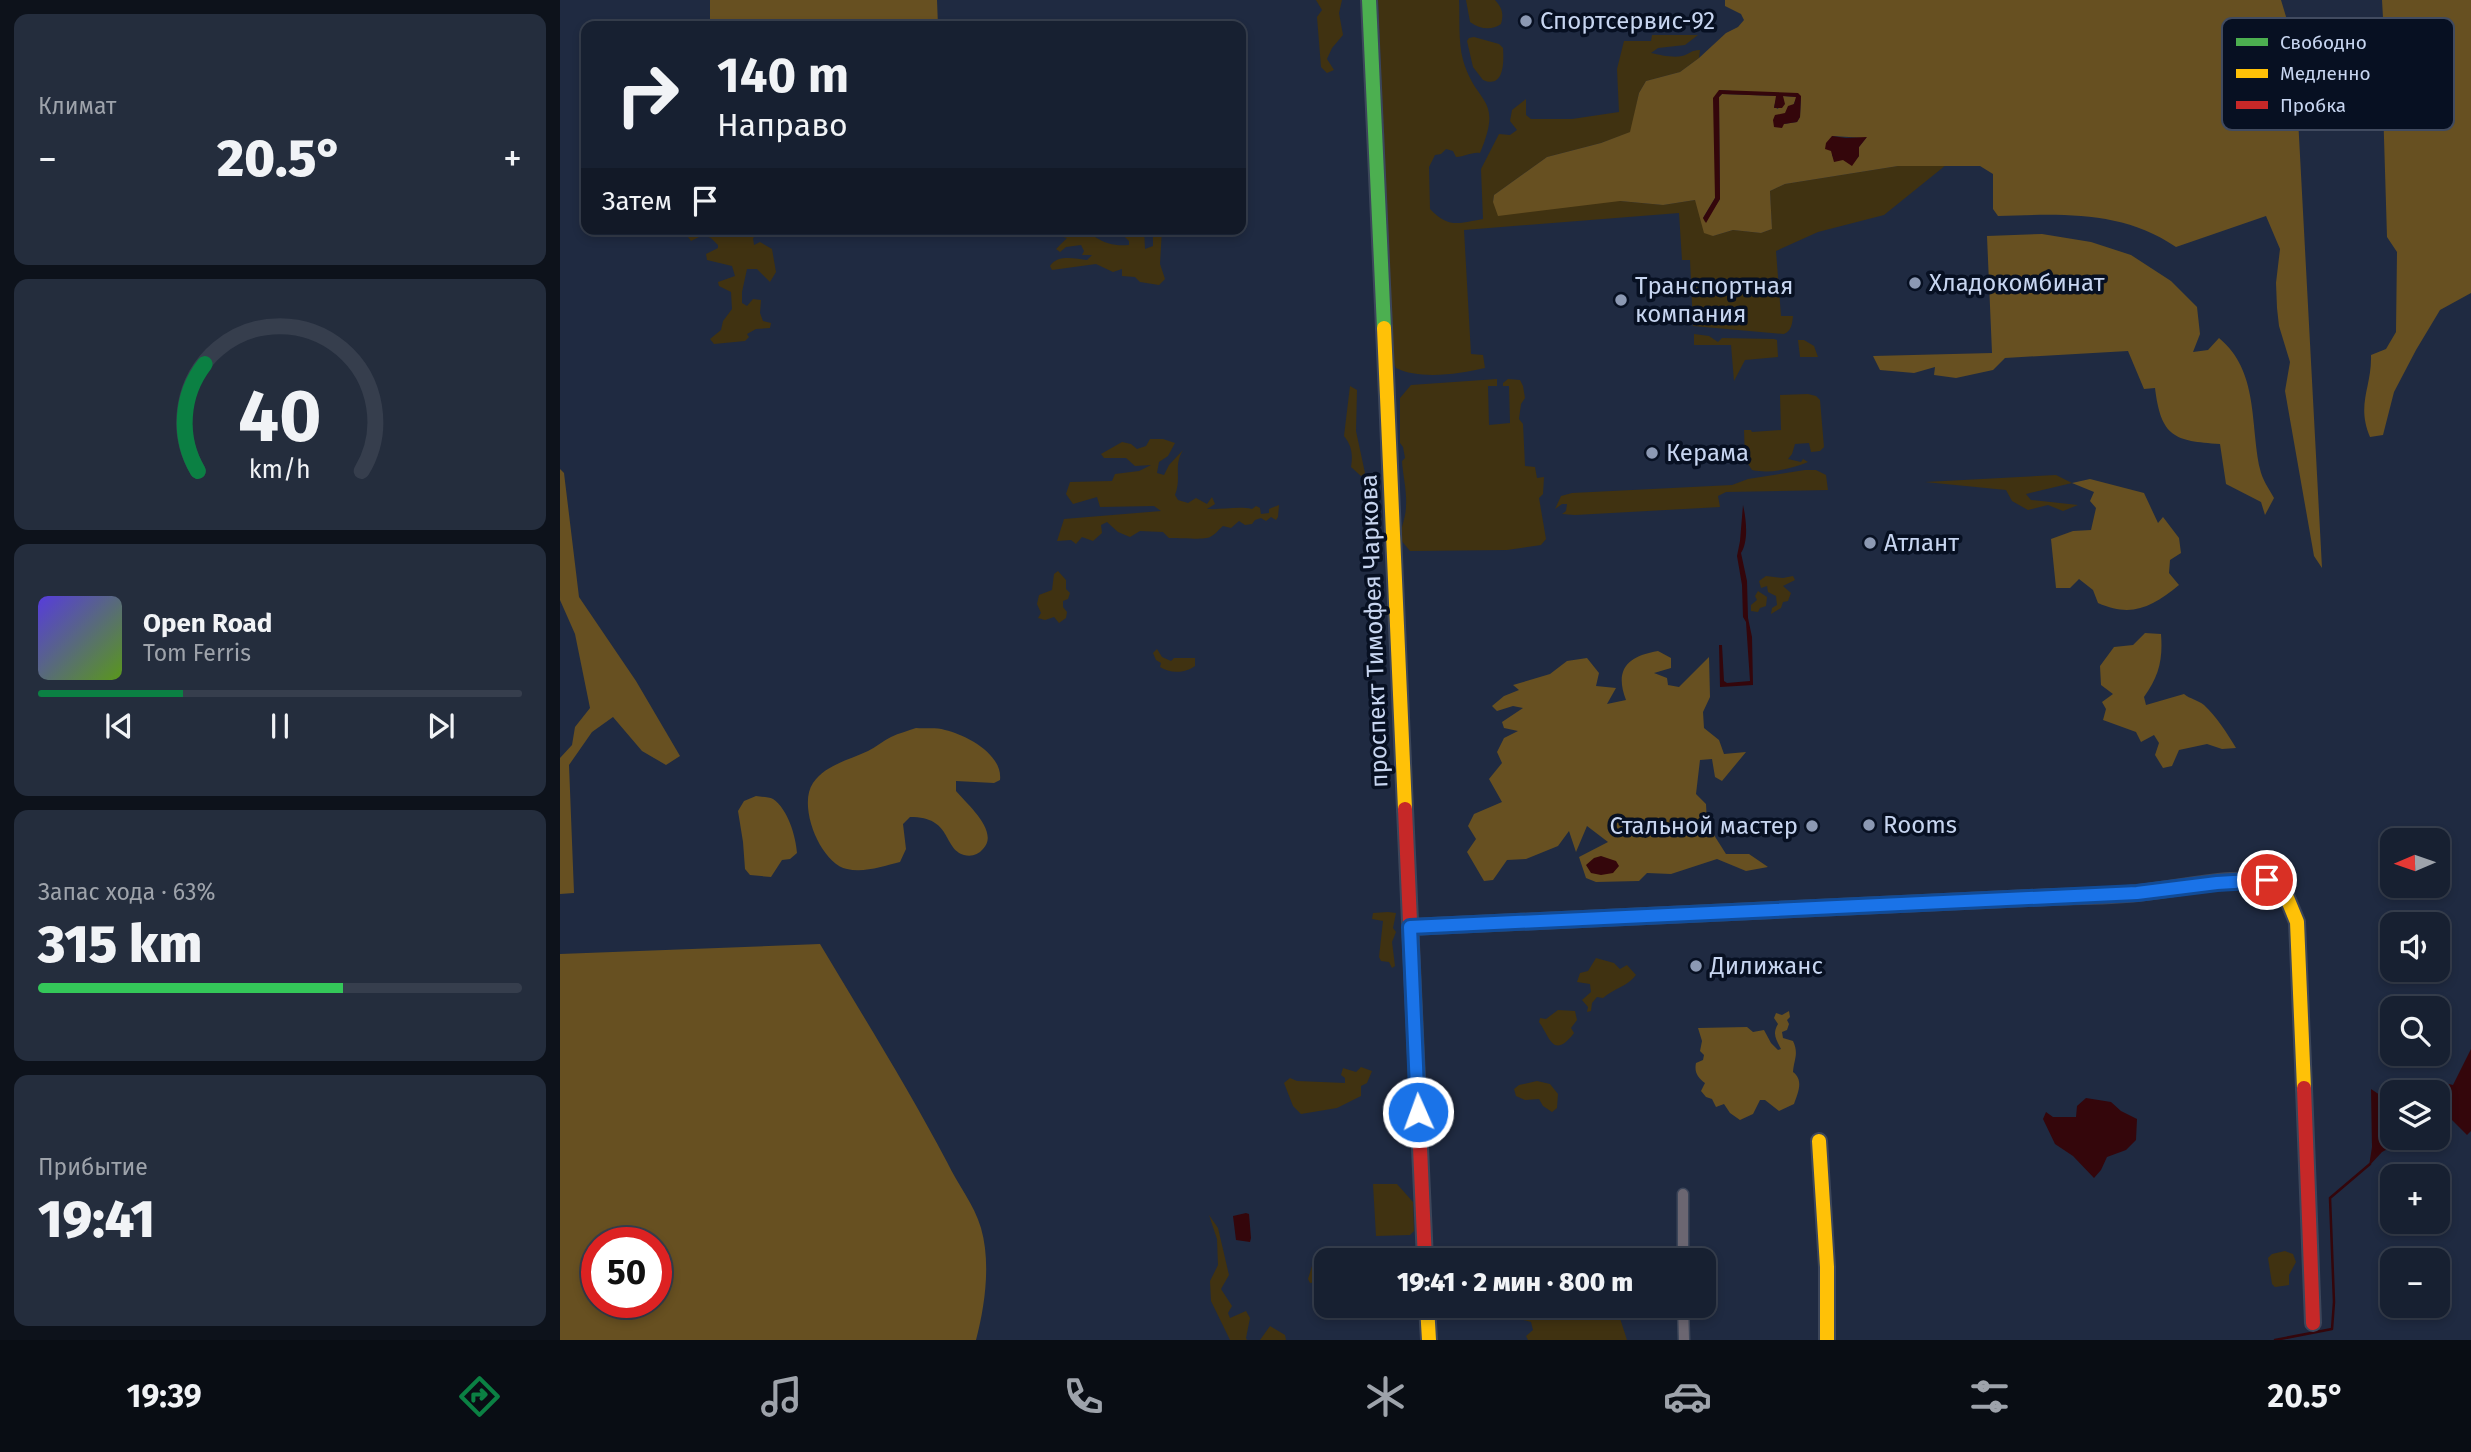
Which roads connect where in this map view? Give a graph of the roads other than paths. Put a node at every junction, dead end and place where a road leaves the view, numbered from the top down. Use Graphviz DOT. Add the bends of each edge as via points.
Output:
graph roads {
  1 [pos="1369,0"];
  2 [pos="1410,927"];
  3 [pos="1819,1141"];
  4 [pos="1683,1194"];
  5 [pos="1424,1248"];
  6 [pos="1683,1248"];
  7 [pos="1428,1318"];
  8 [pos="1684,1318"];
  9 [pos="2313,1323"];
  10 [pos="1429,1340"];
  11 [pos="1684,1340"];
  12 [pos="1827,1340"];
  1 -- 2 [label="street, проспект Тимофея Чаркова"];
  2 -- 5 [label="street, проспект Тимофея Чаркова"];
  2 -- 9 [label="street" via="2137,893 2267,880 2284,884 2297,922"];
  3 -- 12 [label="street"];
  4 -- 6 [label="street"];
  7 -- 10 [label="street"];
  8 -- 11 [label="street"];
}
